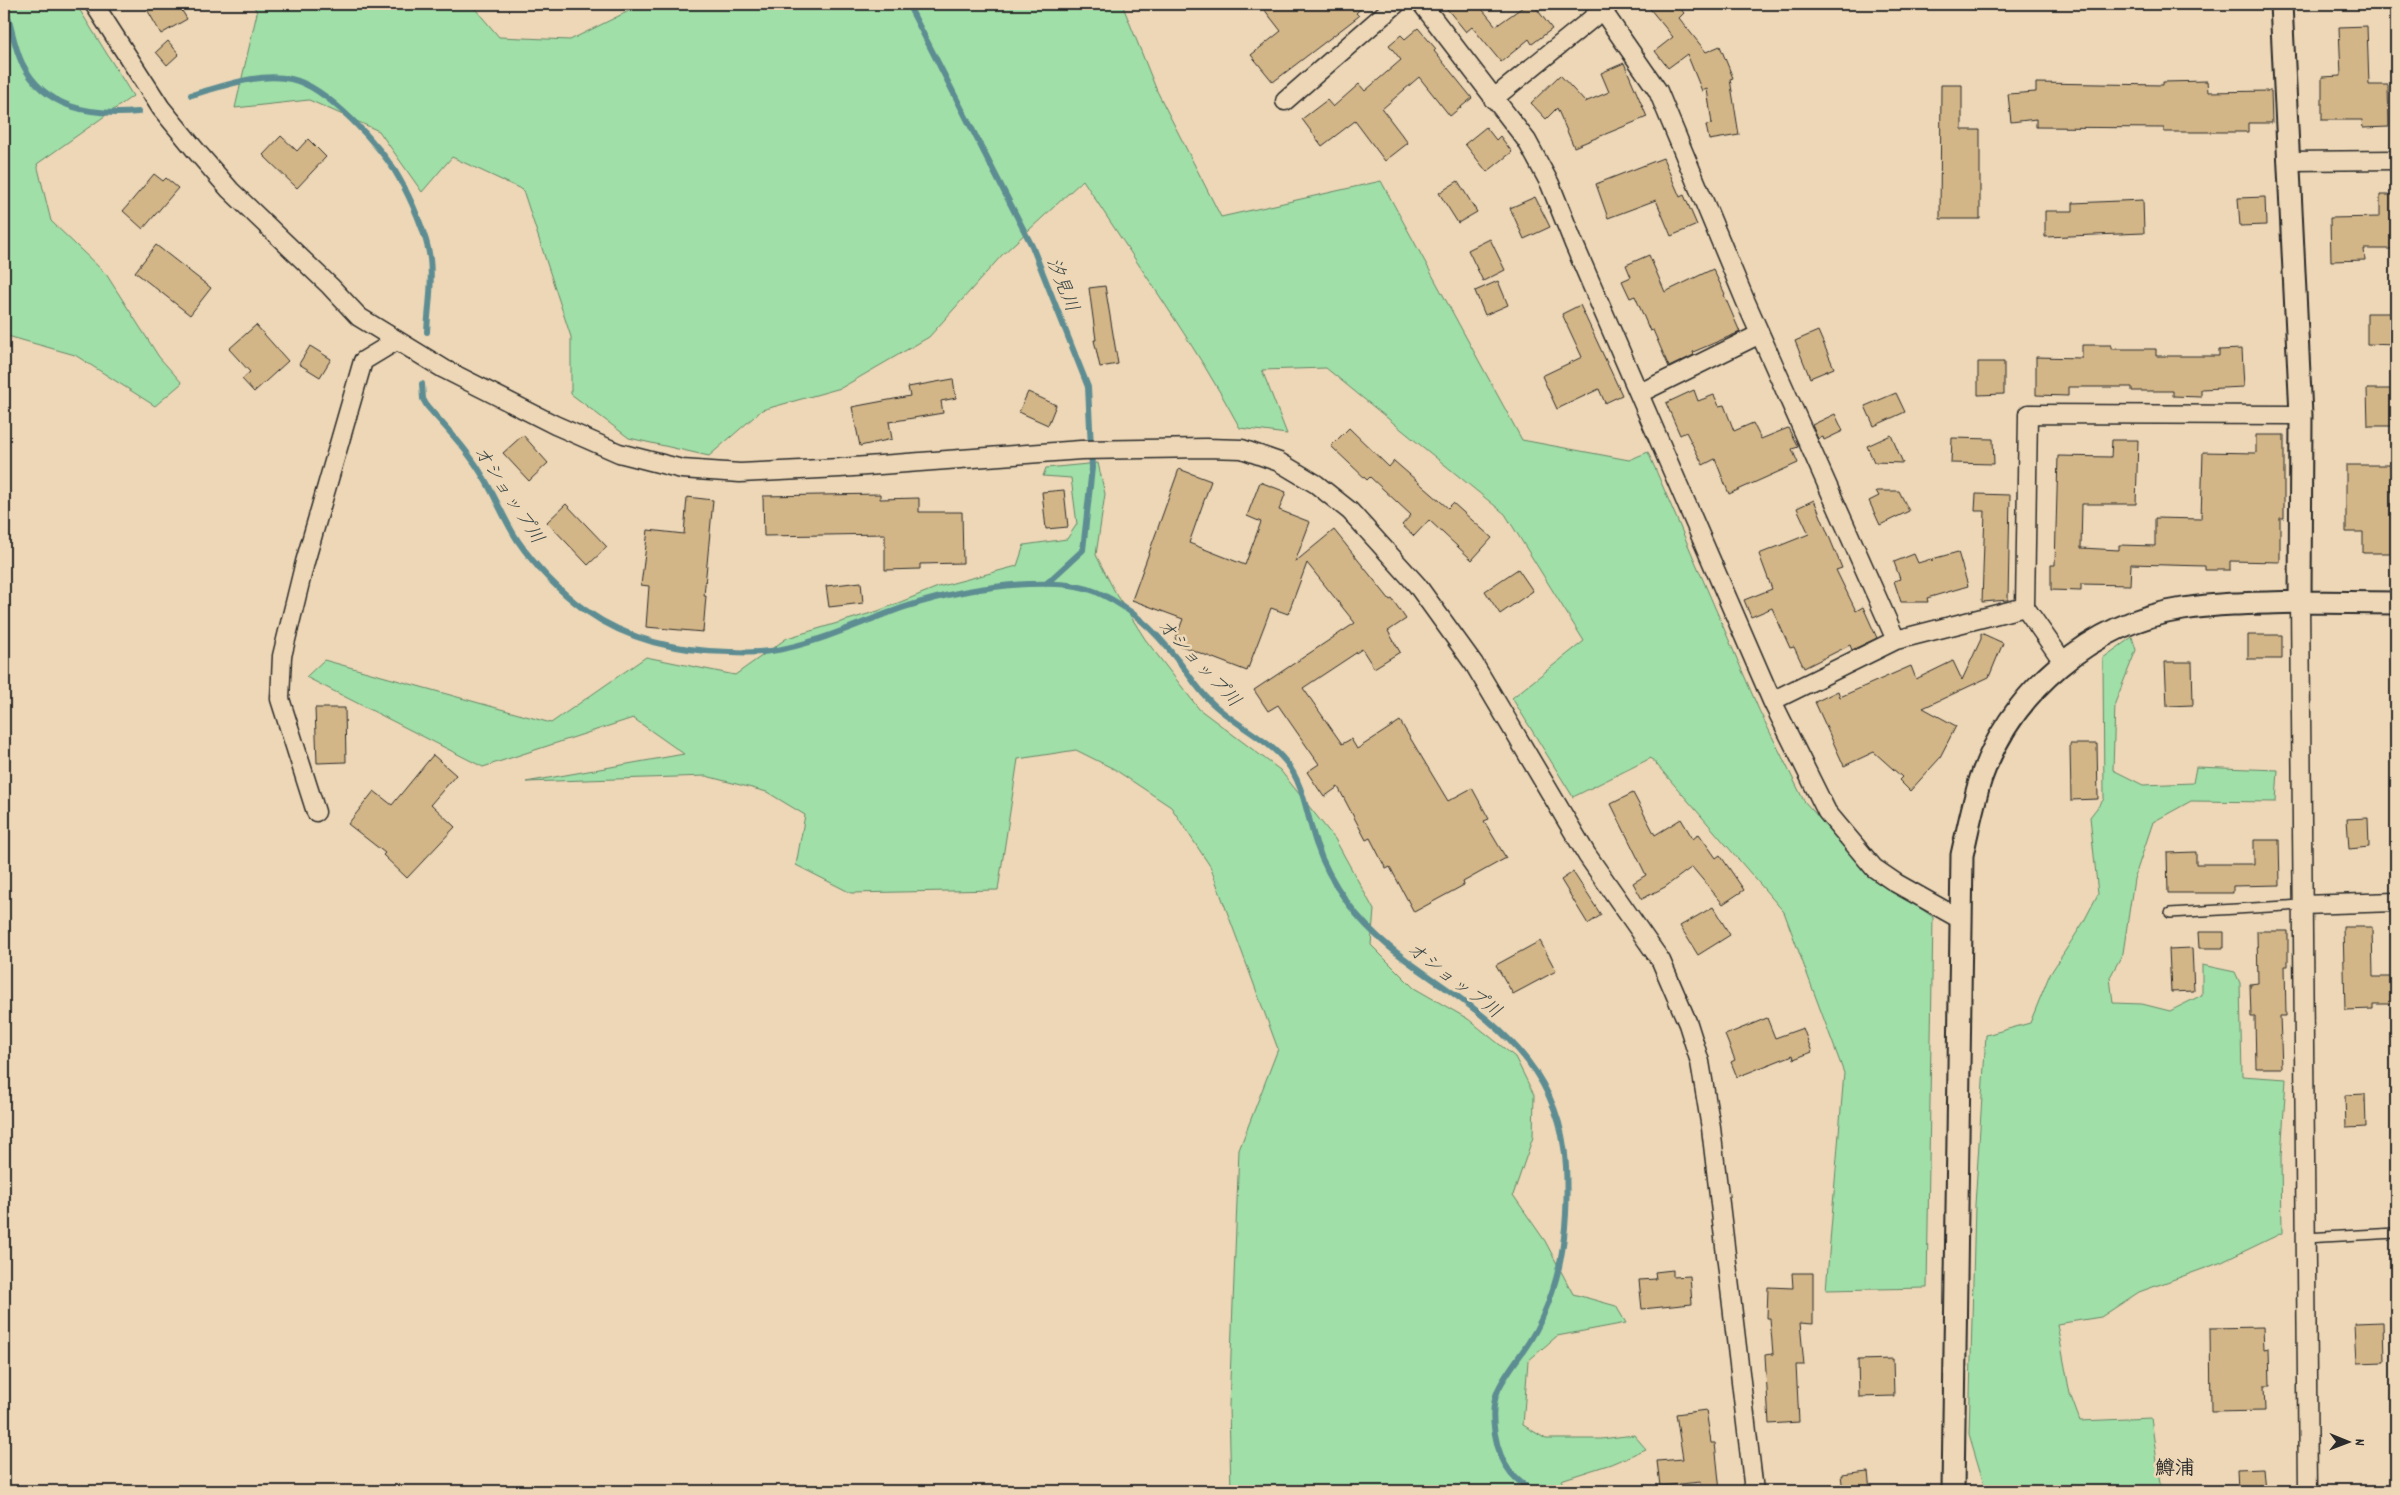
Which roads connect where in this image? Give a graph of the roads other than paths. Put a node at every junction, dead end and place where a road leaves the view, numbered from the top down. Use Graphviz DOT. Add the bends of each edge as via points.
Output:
graph roads {
  1 [pos="94,4"];
  2 [pos="1396,4"];
  3 [pos="1422,4"];
  4 [pos="2281,4"];
  5 [pos="1606,7"];
  6 [pos="1493,99"];
  7 [pos="1285,102"];
  8 [pos="2396,160"];
  9 [pos="2290,161"];
  10 [pos="1760,334"];
  11 [pos="396,341"];
  12 [pos="1640,394"];
  13 [pos="2301,415"];
  14 [pos="2300,602"];
  15 [pos="2396,603"];
  16 [pos="2025,607"];
  17 [pos="1896,640"];
  18 [pos="2064,663"];
  19 [pos="1772,701"];
  20 [pos="316,812"];
  21 [pos="2396,902"];
  22 [pos="2302,905"];
  23 [pos="2170,913"];
  24 [pos="1960,920"];
  25 [pos="2396,1234"];
  26 [pos="2305,1238"];
  27 [pos="1754,1491"];
  28 [pos="1953,1491"];
  29 [pos="2308,1491"];
  1 -- 11 [label="street" via="161,108 230,190 359,317"];
  2 -- 7 [label="street"];
  3 -- 6 [label="street"];
  4 -- 9 [label="street"];
  5 -- 6 [label="street"];
  5 -- 10 [label="street" via="1658,92"];
  6 -- 12 [label="street" via="1527,141 1550,184"];
  8 -- 9 [label="street"];
  9 -- 13 [label="street"];
  10 -- 12 [label="street"];
  10 -- 17 [label="street"];
  11 -- 20 [label="street" via="363,361 305,562 282,656 280,699"];
  11 -- 27 [label="street" via="555,425 619,453 682,469 740,473 1081,450 1242,449 1279,462 1316,484 1350,511 1417,585 1474,664 1587,855 1660,961 1688,1024 1700,1062 1712,1138"];
  12 -- 19 [label="street"];
  13 -- 14 [label="street"];
  13 -- 16 [label="street" via="2028,414"];
  14 -- 15 [label="street"];
  14 -- 18 [label="street" via="2230,604 2182,609 2149,617 2121,625"];
  14 -- 22 [label="street"];
  16 -- 17 [label="street"];
  16 -- 18 [label="street"];
  17 -- 19 [label="street"];
  18 -- 24 [label="street" via="2038,684 2018,709 1982,777 1962,855"];
  19 -- 24 [label="street" via="1827,812 1874,868"];
  21 -- 22 [label="street"];
  22 -- 23 [label="lane"];
  22 -- 26 [label="street"];
  24 -- 28 [label="street"];
  25 -- 26 [label="lane"];
  26 -- 29 [label="street"];
}
